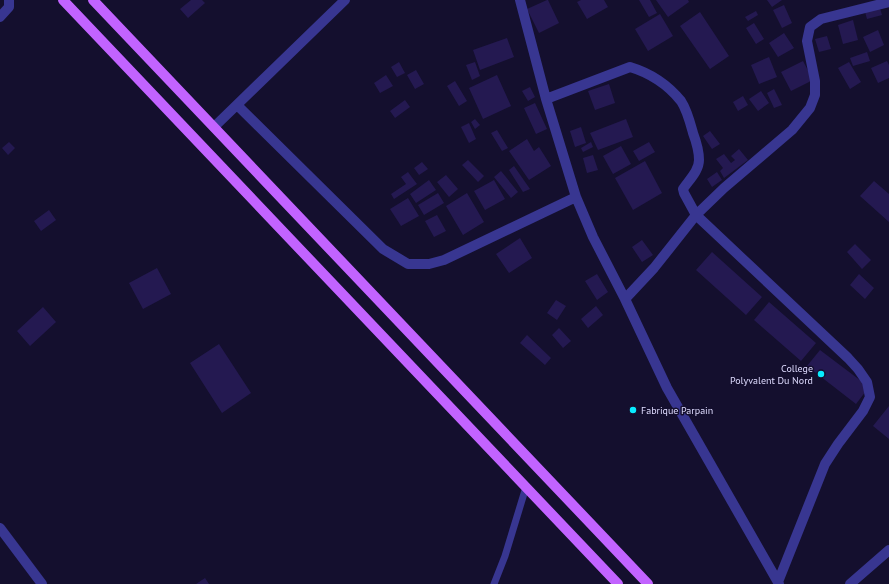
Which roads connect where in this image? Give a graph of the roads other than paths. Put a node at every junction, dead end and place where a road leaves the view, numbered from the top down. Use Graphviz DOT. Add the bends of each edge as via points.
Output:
graph roads {
  1 [pos="9,0"];
  2 [pos="63,0"];
  3 [pos="93,0"];
  4 [pos="345,0"];
  5 [pos="520,0"];
  6 [pos="889,2"];
  7 [pos="0,17"];
  8 [pos="546,100"];
  9 [pos="237,105"];
  10 [pos="214,127"];
  11 [pos="576,197"];
  12 [pos="696,215"];
  13 [pos="625,300"];
  14 [pos="526,487"];
  15 [pos="0,528"];
  16 [pos="889,550"];
  17 [pos="778,583"];
  18 [pos="42,584"];
  19 [pos="494,584"];
  20 [pos="618,584"];
  21 [pos="648,584"];
  22 [pos="850,584"];
  1 -- 7 [label="street" via="9,6"];
  2 -- 14 [label="main road"];
  3 -- 10 [label="main road"];
  4 -- 9 [label="street"];
  5 -- 8 [label="street"];
  6 -- 12 [label="street" via="821,19 810,27 808,41 815,95 810,108 792,130"];
  8 -- 11 [label="street"];
  8 -- 12 [label="street" via="630,68 653,76 681,101 688,115 699,160 696,172 683,189"];
  9 -- 10 [label="street"];
  9 -- 11 [label="street" via="384,249 408,264 429,264 444,260"];
  10 -- 21 [label="main road"];
  11 -- 13 [label="street"];
  12 -- 13 [label="street"];
  12 -- 17 [label="street" via="848,358 867,382 870,397 825,464"];
  13 -- 17 [label="street" via="667,388"];
  14 -- 19 [label="lane" via="504,561"];
  14 -- 20 [label="main road"];
  15 -- 18 [label="street"];
  16 -- 22 [label="street"];
}
